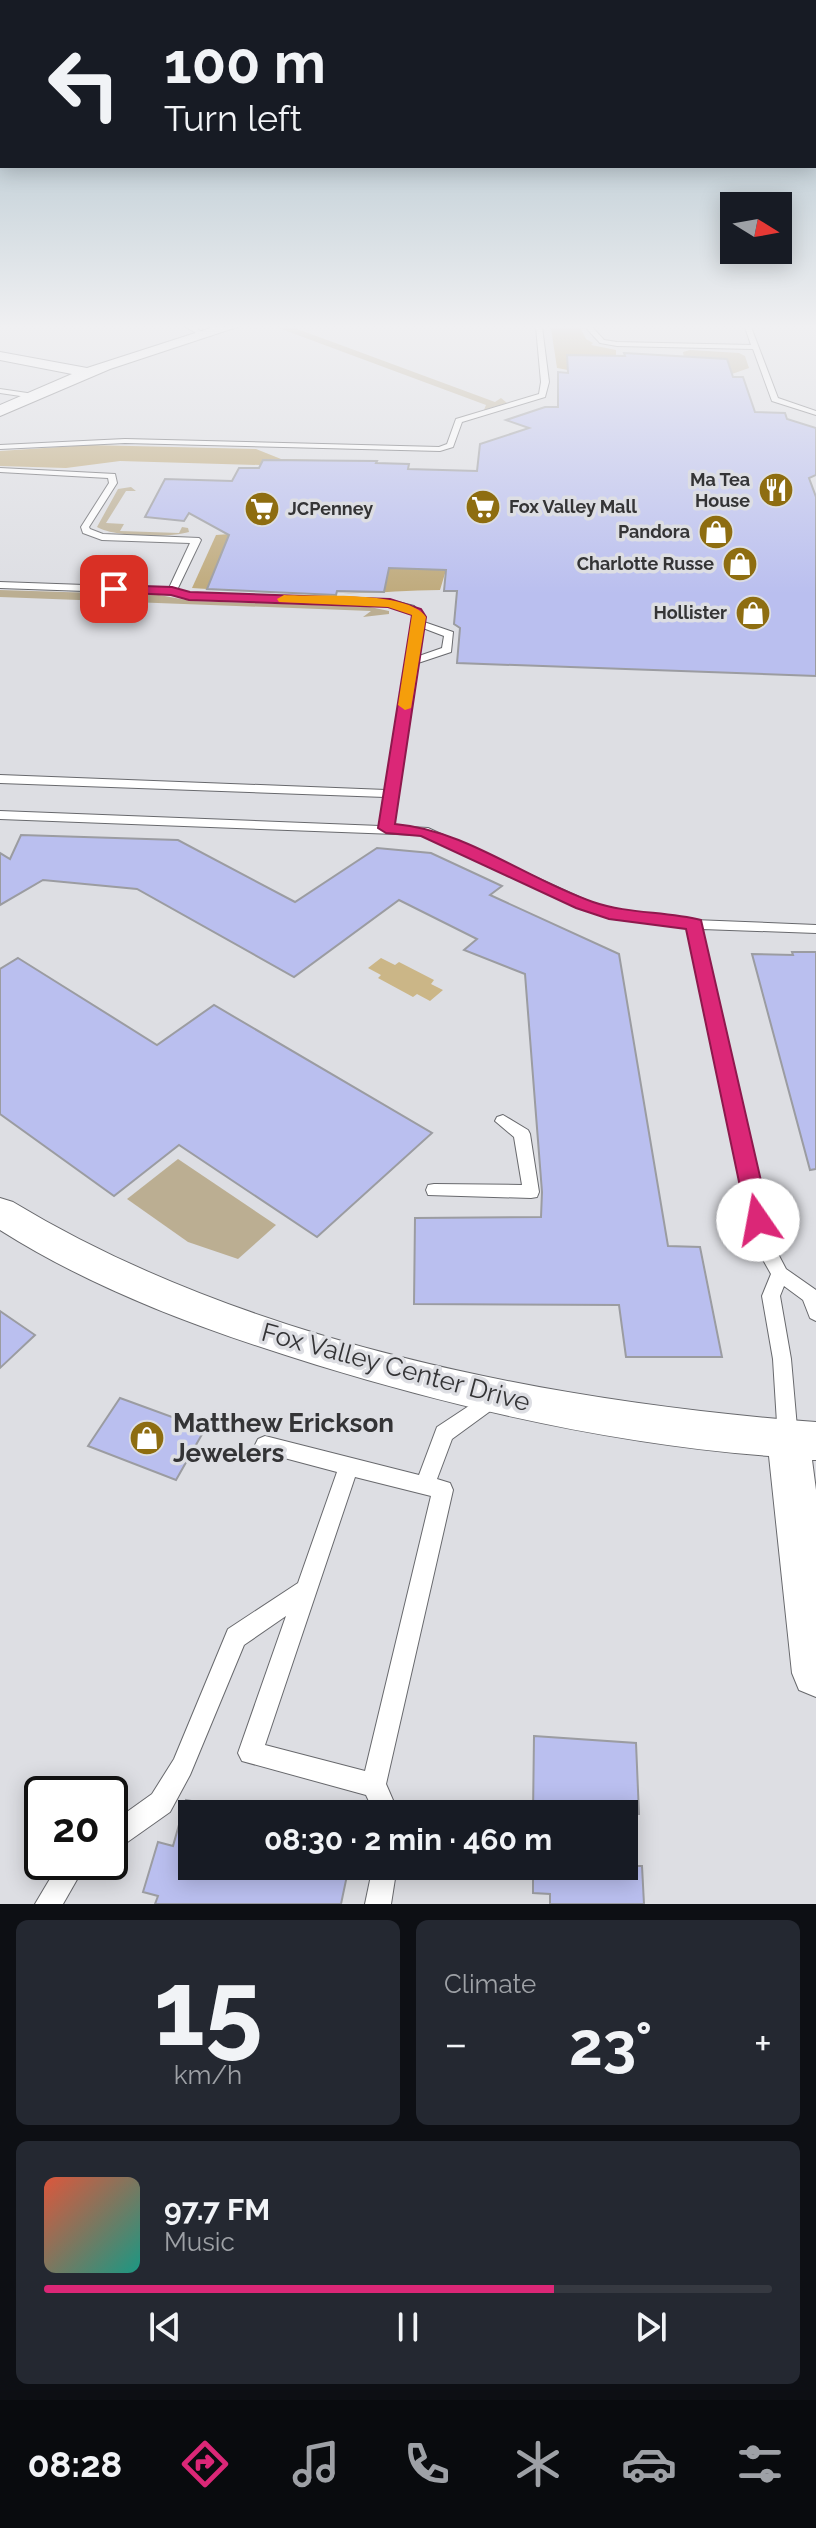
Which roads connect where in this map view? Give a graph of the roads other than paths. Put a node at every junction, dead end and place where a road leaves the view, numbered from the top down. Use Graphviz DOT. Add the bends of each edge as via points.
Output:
graph roads {
  1 [pos="476,416"];
  2 [pos="0,447"];
  3 [pos="0,470"];
  4 [pos="0,585"];
  5 [pos="172,591"];
  6 [pos="419,623"];
  7 [pos="413,661"];
  8 [pos="0,779"];
  9 [pos="391,794"];
  10 [pos="0,815"];
  11 [pos="386,828"];
  12 [pos="694,924"];
  13 [pos="816,929"];
  14 [pos="503,1121"];
  15 [pos="434,1190"];
  16 [pos="0,1212"];
  17 [pos="780,1274"];
  18 [pos="816,1313"];
  19 [pos="495,1397"];
  20 [pos="802,1440"];
  21 [pos="265,1445"];
  22 [pos="349,1466"];
  23 [pos="425,1485"];
  24 [pos="305,1591"];
  25 [pos="816,1673"];
  26 [pos="374,1785"];
  27 [pos="381,1800"];
  28 [pos="128,1826"];
  29 [pos="63,1880"];
  30 [pos="382,1880"];
  31 [pos="48,1904"];
  32 [pos="378,1904"];
  1 -- 2 [label="lane" via="459,421 450,445 440,449 390,448 360,455 293,453 281,445 125,441"];
  3 -- 5 [label="lane" via="112,476 86,531 102,537 196,540"];
  4 -- 5 [label="lane"];
  5 -- 6 [label="lane" via="189,596 390,603 411,608"];
  6 -- 7 [label="lane"];
  6 -- 7 [label="lane" via="449,634 447,650"];
  7 -- 9 [label="lane"];
  8 -- 9 [label="lane"];
  9 -- 11 [label="lane"];
  10 -- 11 [label="lane"];
  11 -- 12 [label="lane" via="424,831 615,915"];
  12 -- 13 [label="lane"];
  12 -- 17 [label="lane" via="758,1220"];
  14 -- 15 [label="lane" via="522,1134 531,1192"];
  16 -- 19 [label="street, Fox Valley Center Drive" via="62,1251 180,1305"];
  17 -- 18 [label="lane" via="811,1296"];
  17 -- 20 [label="lane" via="771,1296"];
  19 -- 20 [label="street, Fox Valley Center Drive" via="600,1417"];
  19 -- 23 [label="lane" via="444,1433"];
  20 -- 25 [label="street"];
  21 -- 22 [label="lane"];
  22 -- 23 [label="lane"];
  22 -- 24 [label="lane"];
  23 -- 26 [label="lane" via="443,1490"];
  24 -- 26 [label="lane" via="250,1753"];
  24 -- 28 [label="lane" via="236,1637 182,1767 161,1803"];
  26 -- 27 [label="lane"];
  29 -- 31 [label="lane"];
  30 -- 32 [label="lane"];
}
